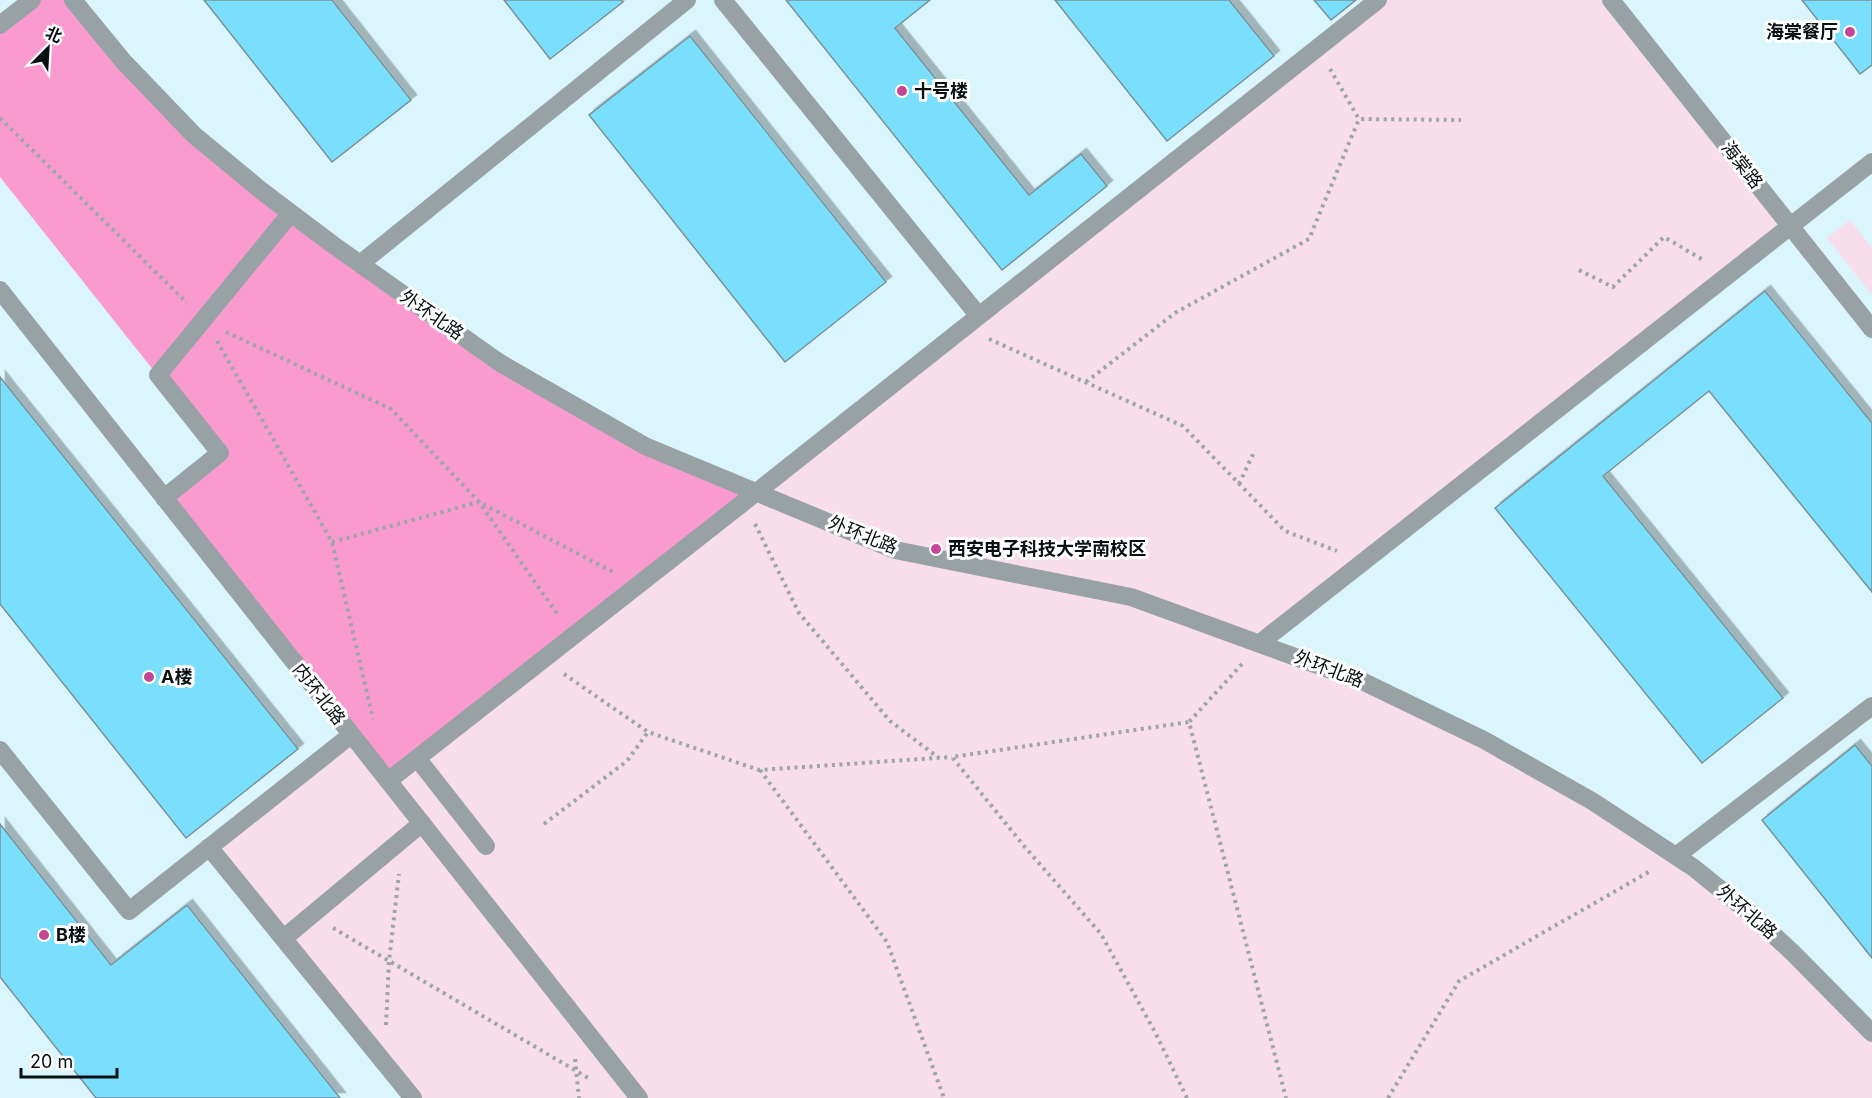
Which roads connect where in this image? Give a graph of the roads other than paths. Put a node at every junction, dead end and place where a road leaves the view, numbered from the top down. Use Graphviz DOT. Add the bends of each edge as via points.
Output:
graph roads {
  1 [pos="32,0"];
  2 [pos="73,0"];
  3 [pos="687,0"];
  4 [pos="723,0"];
  5 [pos="1378,0"];
  6 [pos="1611,0"];
  7 [pos="0,25"];
  8 [pos="1872,162"];
  9 [pos="291,213"];
  10 [pos="1790,226"];
  11 [pos="360,264"];
  12 [pos="0,290"];
  13 [pos="978,315"];
  14 [pos="1872,329"];
  15 [pos="751,496"];
  16 [pos="164,498"];
  17 [pos="1260,643"];
  18 [pos="1872,706"];
  19 [pos="351,735"];
  20 [pos="0,750"];
  21 [pos="417,758"];
  22 [pos="388,781"];
  23 [pos="422,823"];
  24 [pos="486,846"];
  25 [pos="209,848"];
  26 [pos="1677,856"];
  27 [pos="284,938"];
  28 [pos="1872,1033"];
  29 [pos="414,1098"];
  30 [pos="639,1098"];
  1 -- 7 [label="lane"];
  2 -- 9 [label="lane, 外环北路" via="123,62 194,135"];
  3 -- 11 [label="lane"];
  4 -- 13 [label="lane"];
  5 -- 13 [label="lane"];
  6 -- 10 [label="lane, 海棠路"];
  8 -- 10 [label="lane"];
  9 -- 11 [label="lane, 外环北路"];
  9 -- 16 [label="lane" via="158,375 220,453"];
  10 -- 14 [label="lane, 海棠路"];
  10 -- 17 [label="lane"];
  11 -- 15 [label="lane, 外环北路" via="500,363 634,440"];
  12 -- 16 [label="lane, 内环北路"];
  13 -- 15 [label="lane"];
  15 -- 17 [label="lane, 外环北路" via="895,550 1131,597"];
  15 -- 21 [label="lane"];
  16 -- 19 [label="lane, 内环北路"];
  17 -- 26 [label="lane, 外环北路" via="1364,682 1484,740 1592,801"];
  18 -- 26 [label="lane"];
  19 -- 22 [label="lane, 内环北路"];
  19 -- 25 [label="lane"];
  20 -- 25 [label="lane" via="129,910"];
  21 -- 22 [label="lane"];
  21 -- 24 [label="lane"];
  22 -- 23 [label="lane, 内环北路"];
  23 -- 27 [label="lane"];
  23 -- 30 [label="lane, 内环北路"];
  25 -- 27 [label="lane"];
  26 -- 28 [label="lane, 外环北路" via="1793,953"];
  27 -- 29 [label="lane"];
}
